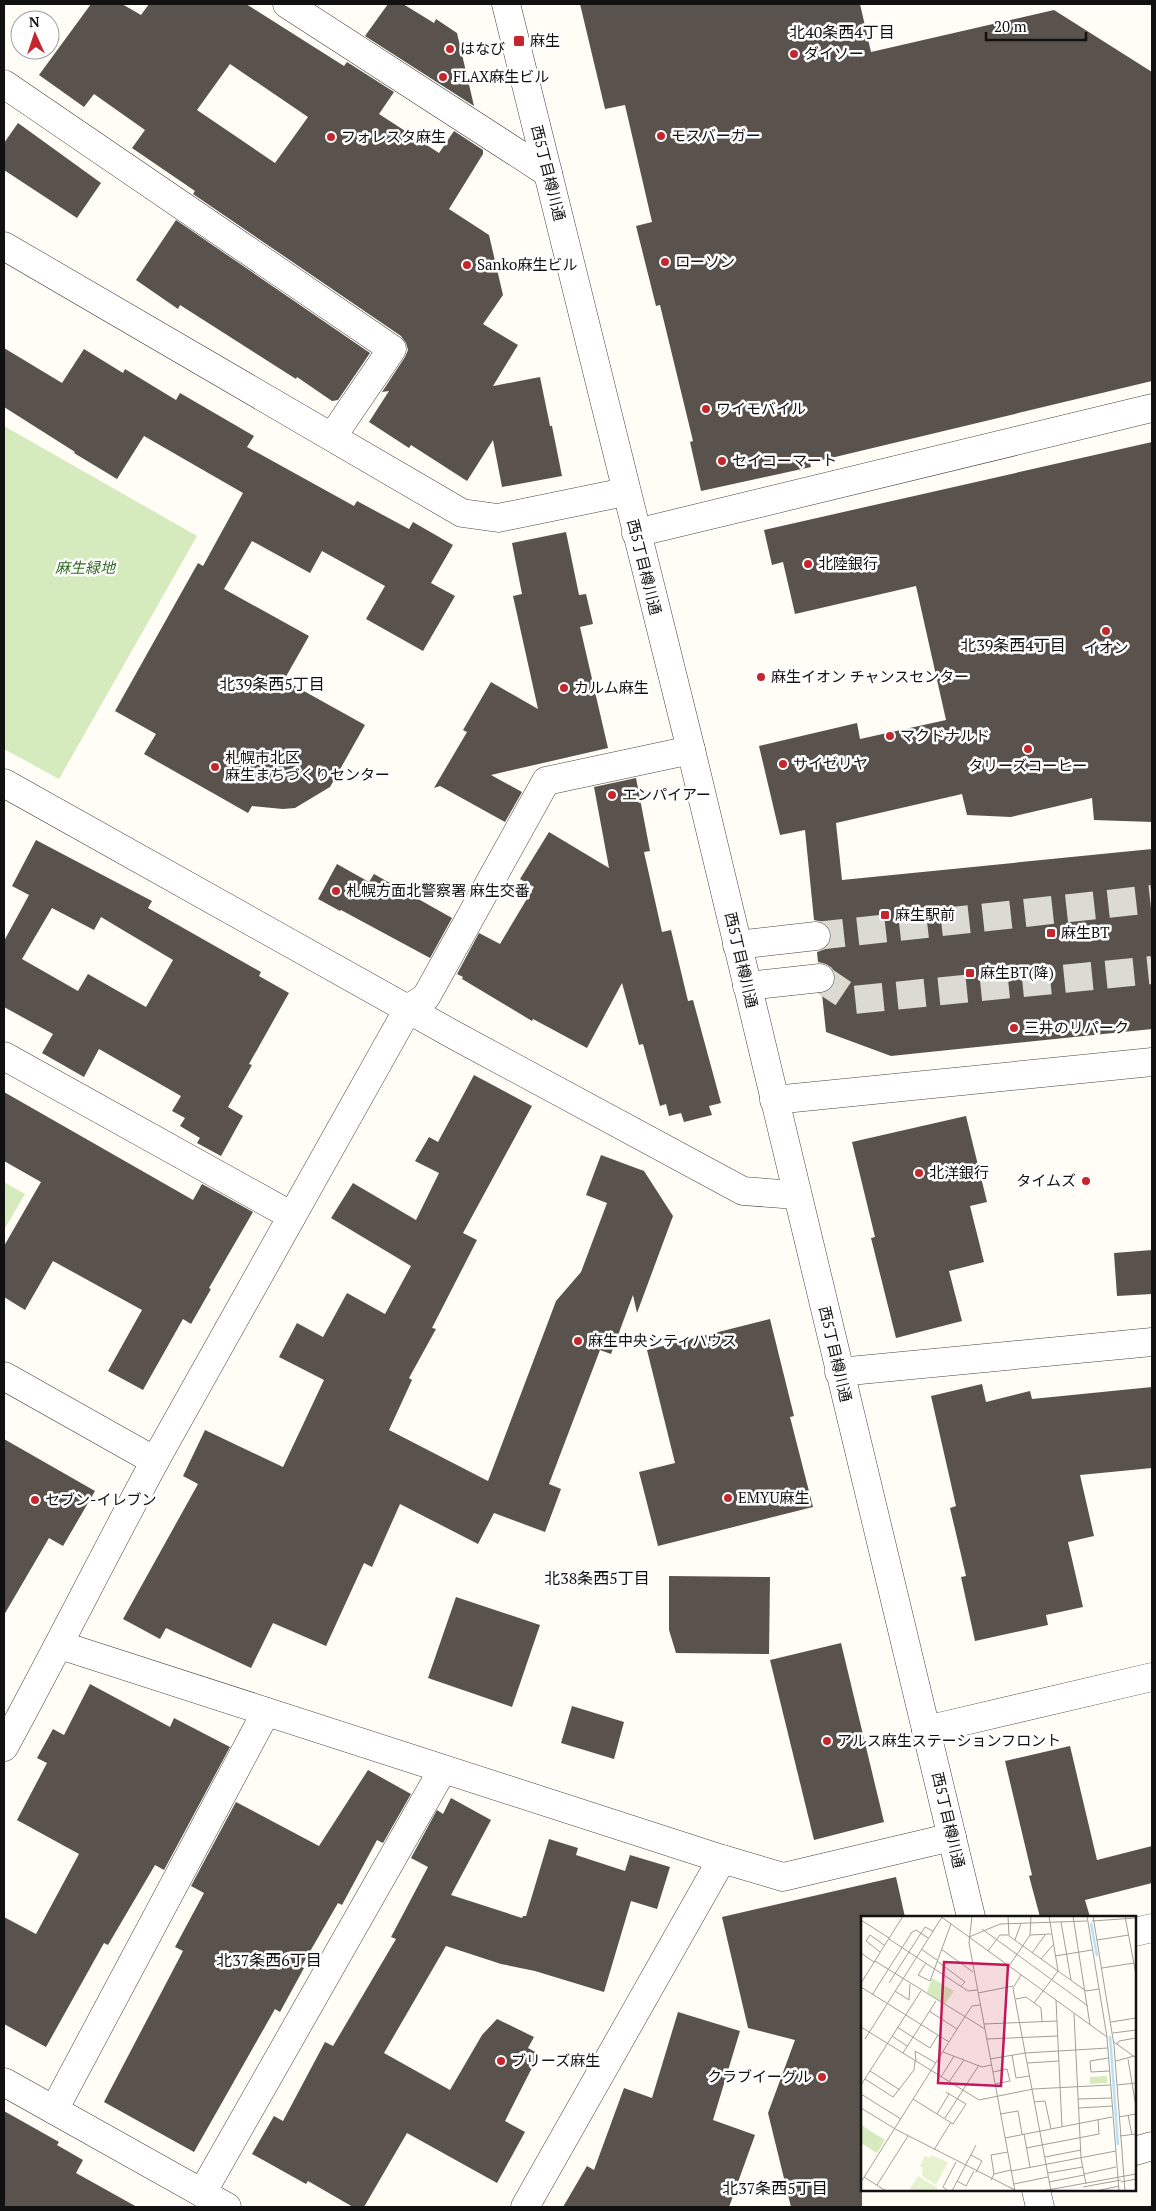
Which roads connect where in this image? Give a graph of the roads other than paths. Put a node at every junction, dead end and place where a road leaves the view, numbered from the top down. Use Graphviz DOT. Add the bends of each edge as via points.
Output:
graph roads {
  1 [pos="287,4"];
  2 [pos="506,4"];
  3 [pos="4,84"];
  4 [pos="548,173"];
  5 [pos="4,246"];
  6 [pos="1152,408"];
  7 [pos="332,437"];
  8 [pos="625,492"];
  9 [pos="636,533"];
  10 [pos="691,750"];
  11 [pos="4,783"];
  12 [pos="816,936"];
  13 [pos="737,945"];
  14 [pos="820,978"];
  15 [pos="747,986"];
  16 [pos="408,1010"];
  17 [pos="4,1056"];
  18 [pos="1152,1062"];
  19 [pos="774,1100"];
  20 [pos="796,1195"];
  21 [pos="292,1216"];
  22 [pos="1152,1342"];
  23 [pos="839,1372"];
  24 [pos="4,1376"];
  25 [pos="155,1461"];
  26 [pos="60,1645"];
  27 [pos="1152,1677"];
  28 [pos="266,1712"];
  29 [pos="926,1730"];
  30 [pos="4,1747"];
  31 [pos="443,1769"];
  32 [pos="952,1837"];
  33 [pos="722,1859"];
  34 [pos="971,1916"];
  35 [pos="1152,1928"];
  36 [pos="1136,1932"];
  37 [pos="4,2082"];
  38 [pos="54,2110"];
  39 [pos="1152,2146"];
  40 [pos="1136,2151"];
  41 [pos="1036,2191"];
  42 [pos="202,2193"];
  43 [pos="227,2207"];
  44 [pos="525,2207"];
  45 [pos="1040,2207"];
  1 -- 4 [label="street"];
  2 -- 4 [label="street, 西5丁目樽川通"];
  3 -- 7 [label="street" via="392,349"];
  4 -- 8 [label="street, 西5丁目樽川通"];
  5 -- 7 [label="street"];
  6 -- 9 [label="street"];
  7 -- 8 [label="street" via="462,513 498,518"];
  8 -- 9 [label="street, 西5丁目樽川通"];
  9 -- 10 [label="street, 西5丁目樽川通"];
  10 -- 13 [label="street, 西5丁目樽川通"];
  10 -- 16 [label="street" via="546,781 426,997"];
  11 -- 16 [label="street"];
  12 -- 13 [label="street"];
  13 -- 15 [label="street, 西5丁目樽川通"];
  14 -- 15 [label="street"];
  15 -- 19 [label="street, 西5丁目樽川通"];
  16 -- 20 [label="street" via="743,1190"];
  16 -- 21 [label="street"];
  17 -- 21 [label="street"];
  18 -- 19 [label="street"];
  19 -- 20 [label="street, 西5丁目樽川通"];
  20 -- 23 [label="street, 西5丁目樽川通"];
  21 -- 25 [label="street"];
  22 -- 23 [label="street"];
  23 -- 29 [label="street, 西5丁目樽川通"];
  24 -- 25 [label="street"];
  25 -- 26 [label="street"];
  26 -- 28 [label="street"];
  26 -- 30 [label="street"];
  27 -- 29 [label="street"];
  28 -- 31 [label="street"];
  28 -- 38 [label="street"];
  29 -- 32 [label="street, 西5丁目樽川通"];
  31 -- 33 [label="street"];
  31 -- 42 [label="street"];
  32 -- 33 [label="street" via="783,1877"];
  32 -- 34 [label="street, 西5丁目樽川通"];
  33 -- 44 [label="street"];
  35 -- 36 [label="street"];
  37 -- 38 [label="street"];
  38 -- 42 [label="street"];
  39 -- 40 [label="street"];
  41 -- 45 [label="street"];
  42 -- 43 [label="street"];
}
